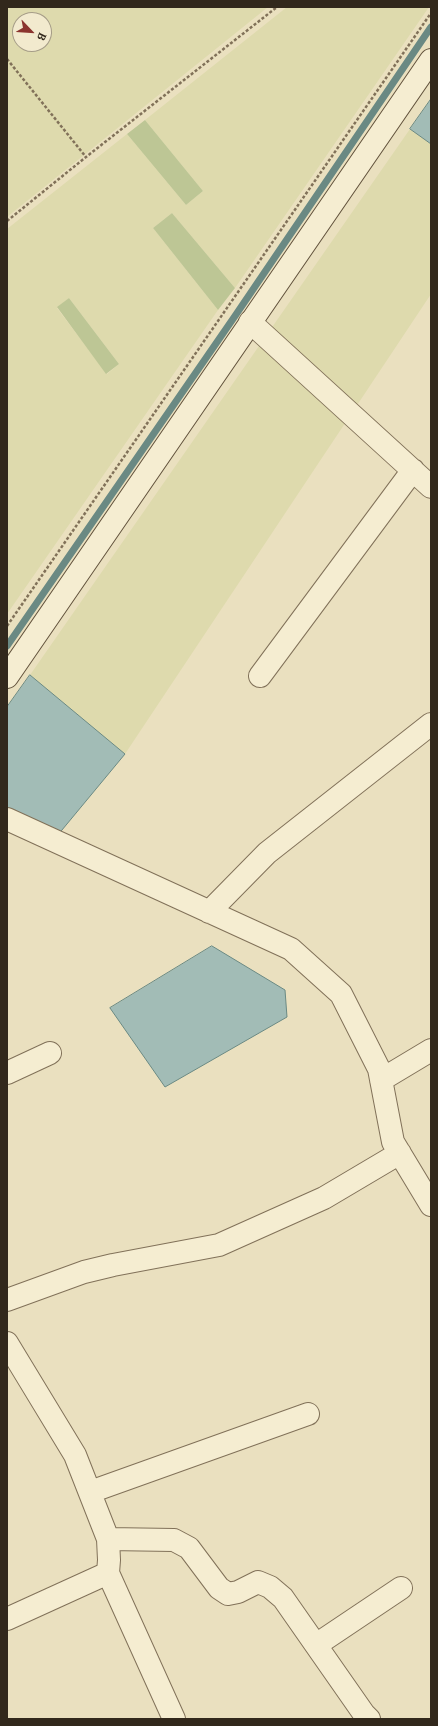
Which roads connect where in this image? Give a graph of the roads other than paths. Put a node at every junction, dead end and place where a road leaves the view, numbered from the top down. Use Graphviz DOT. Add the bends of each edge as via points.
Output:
graph roads {
  1 [pos="431,60"];
  2 [pos="250,322"];
  3 [pos="413,470"];
  4 [pos="431,487"];
  5 [pos="260,676"];
  6 [pos="7,677"];
  7 [pos="431,724"];
  8 [pos="7,819"];
  9 [pos="209,912"];
  10 [pos="431,1050"];
  11 [pos="50,1053"];
  12 [pos="7,1073"];
  13 [pos="381,1080"];
  14 [pos="400,1153"];
  15 [pos="431,1205"];
  16 [pos="7,1300"];
  17 [pos="7,1343"];
  18 [pos="308,1414"];
  19 [pos="90,1492"];
  20 [pos="108,1539"];
  21 [pos="108,1573"];
  22 [pos="401,1588"];
  23 [pos="7,1619"];
  24 [pos="316,1645"];
  25 [pos="174,1719"];
  26 [pos="369,1719"];
  1 -- 2 [label="street"];
  2 -- 3 [label="street"];
  2 -- 6 [label="street"];
  3 -- 4 [label="street"];
  3 -- 5 [label="street"];
  7 -- 9 [label="street" via="267,853"];
  8 -- 9 [label="street"];
  9 -- 13 [label="street" via="291,949 341,994"];
  10 -- 13 [label="street"];
  11 -- 12 [label="street"];
  13 -- 14 [label="street" via="394,1142"];
  14 -- 15 [label="street"];
  14 -- 16 [label="street" via="324,1198 219,1245 91,1270"];
  17 -- 19 [label="street" via="75,1455"];
  18 -- 19 [label="street"];
  19 -- 20 [label="street"];
  20 -- 21 [label="street"];
  20 -- 24 [label="street" via="174,1540 189,1548 219,1588 228,1594 258,1582 270,1587 282,1598"];
  21 -- 23 [label="street"];
  21 -- 25 [label="street"];
  22 -- 24 [label="street"];
  24 -- 26 [label="street"];
}
